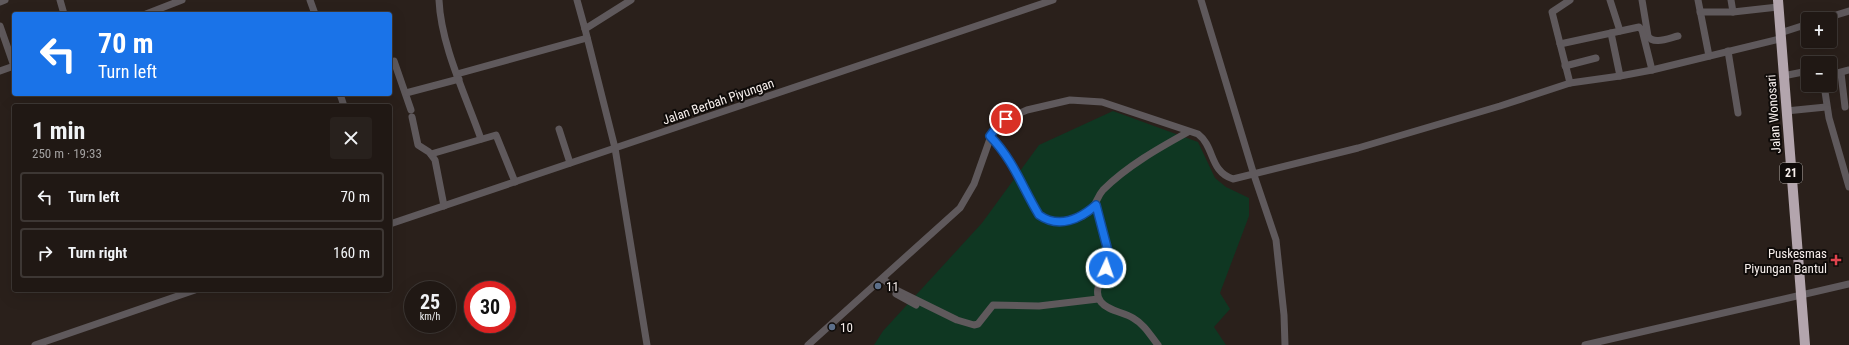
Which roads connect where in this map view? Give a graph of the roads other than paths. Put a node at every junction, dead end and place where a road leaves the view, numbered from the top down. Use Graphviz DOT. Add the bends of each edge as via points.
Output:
graph roads {
  1 [pos="5,0"];
  2 [pos="60,0"];
  3 [pos="182,0"];
  4 [pos="310,0"];
  5 [pos="439,0"];
  6 [pos="577,0"];
  7 [pos="631,0"];
  8 [pos="1053,0"];
  9 [pos="1201,0"];
  10 [pos="1570,0"];
  11 [pos="1610,0"];
  12 [pos="1642,0"];
  13 [pos="1698,0"];
  14 [pos="1731,0"];
  15 [pos="0,2"];
  16 [pos="1778,3"];
  17 [pos="1849,11"];
  18 [pos="63,12"];
  19 [pos="151,12"];
  20 [pos="314,12"];
  21 [pos="1700,12"];
  22 [pos="1733,12"];
  23 [pos="1837,15"];
  24 [pos="0,26"];
  25 [pos="1801,27"];
  26 [pos="585,29"];
  27 [pos="1620,31"];
  28 [pos="1611,34"];
  29 [pos="1678,36"];
  30 [pos="1780,36"];
  31 [pos="587,38"];
  32 [pos="1560,44"];
  33 [pos="1728,52"];
  34 [pos="1709,56"];
  35 [pos="1596,58"];
  36 [pos="12,60"];
  37 [pos="394,61"];
  38 [pos="1565,66"];
  39 [pos="12,67"];
  40 [pos="1652,70"];
  41 [pos="1849,70"];
  42 [pos="0,71"];
  43 [pos="1801,72"];
  44 [pos="1841,73"];
  45 [pos="1837,74"];
  46 [pos="1620,76"];
  47 [pos="1784,76"];
  48 [pos="458,77"];
  49 [pos="1570,83"];
  50 [pos="1825,92"];
  51 [pos="406,93"];
  52 [pos="1826,107"];
  53 [pos="1845,107"];
  54 [pos="1786,111"];
  55 [pos="1738,113"];
  56 [pos="559,129"];
  57 [pos="1188,132"];
  58 [pos="990,136"];
  59 [pos="481,139"];
  60 [pos="615,148"];
  61 [pos="430,154"];
  62 [pos="570,163"];
  63 [pos="1254,175"];
  64 [pos="515,182"];
  65 [pos="1849,187"];
  66 [pos="1096,205"];
  67 [pos="444,206"];
  68 [pos="392,223"];
  69 [pos="881,280"];
  70 [pos="1849,284"];
  71 [pos="189,292"];
  72 [pos="1800,296"];
  73 [pos="1098,299"];
  74 [pos="916,305"];
  75 [pos="818,341"];
  76 [pos="1156,344"];
  77 [pos="35,345"];
  78 [pos="647,345"];
  79 [pos="808,345"];
  80 [pos="1286,345"];
  81 [pos="1585,345"];
  82 [pos="1805,345"];
  1 -- 15 [label="street"];
  2 -- 18 [label="street"];
  3 -- 19 [label="street"];
  4 -- 20 [label="street"];
  5 -- 48 [label="street" via="440,16"];
  6 -- 26 [label="street"];
  7 -- 26 [label="street"];
  8 -- 60 [label="street, Jalan Berbah Piyungan"];
  9 -- 63 [label="street"];
  10 -- 32 [label="street" via="1552,12"];
  11 -- 27 [label="street"];
  12 -- 29 [label="street" via="1650,39 1654,41"];
  13 -- 21 [label="street"];
  14 -- 22 [label="street"];
  16 -- 22 [label="street"];
  16 -- 30 [label="highway, Jalan Wonosari / 21"];
  17 -- 23 [label="street"];
  21 -- 22 [label="street"];
  21 -- 34 [label="street"];
  24 -- 36 [label="street"];
  25 -- 30 [label="street"];
  26 -- 31 [label="street"];
  27 -- 28 [label="street"];
  27 -- 40 [label="street" via="1636,27 1642,30"];
  28 -- 32 [label="street"];
  28 -- 46 [label="street"];
  30 -- 33 [label="street"];
  30 -- 47 [label="highway, Jalan Wonosari / 21"];
  31 -- 48 [label="street"];
  31 -- 60 [label="street"];
  32 -- 38 [label="street"];
  33 -- 34 [label="street"];
  33 -- 55 [label="street"];
  34 -- 40 [label="street"];
  35 -- 38 [label="street"];
  37 -- 51 [label="street"];
  38 -- 49 [label="street"];
  39 -- 42 [label="street"];
  40 -- 46 [label="street"];
  41 -- 44 [label="street"];
  43 -- 47 [label="street"];
  44 -- 45 [label="street"];
  44 -- 53 [label="street"];
  46 -- 49 [label="street"];
  47 -- 54 [label="highway, Jalan Wonosari / 21"];
  48 -- 51 [label="street"];
  48 -- 59 [label="street"];
  49 -- 63 [label="street" via="1358,148"];
  50 -- 52 [label="street"];
  51 -- 61 [label="street" via="418,145"];
  52 -- 54 [label="street"];
  52 -- 65 [label="street"];
  54 -- 72 [label="highway, Jalan Wonosari / 21"];
  56 -- 62 [label="street"];
  57 -- 58 [label="street" via="1102,102 1070,100 1027,110 1006,119"];
  57 -- 63 [label="street" via="1198,134 1205,140 1220,173 1233,179"];
  57 -- 66 [label="street" via="1124,172 1102,191"];
  58 -- 66 [label="street" via="1007,155 1039,215 1059,222 1084,215"];
  58 -- 69 [label="street" via="974,184 960,208"];
  59 -- 61 [label="street"];
  59 -- 64 [label="street" via="496,135"];
  60 -- 62 [label="street, Jalan Berbah Piyungan"];
  60 -- 78 [label="street"];
  61 -- 67 [label="street" via="435,160"];
  62 -- 64 [label="street, Jalan Berbah Piyungan"];
  63 -- 80 [label="street" via="1276,240"];
  64 -- 67 [label="street, Jalan Berbah Piyungan"];
  66 -- 73 [label="street" via="1108,251"];
  67 -- 68 [label="street, Jalan Berbah Piyungan"];
  69 -- 73 [label="street" via="957,320 974,325 978,324 994,305 1039,306"];
  69 -- 74 [label="street" via="904,300"];
  69 -- 75 [label="street"];
  70 -- 72 [label="street"];
  71 -- 77 [label="street"];
  72 -- 81 [label="street"];
  72 -- 82 [label="highway, Jalan Wonosari / 21"];
  73 -- 76 [label="street" via="1106,307 1133,318 1144,326"];
  75 -- 79 [label="street"];
}
